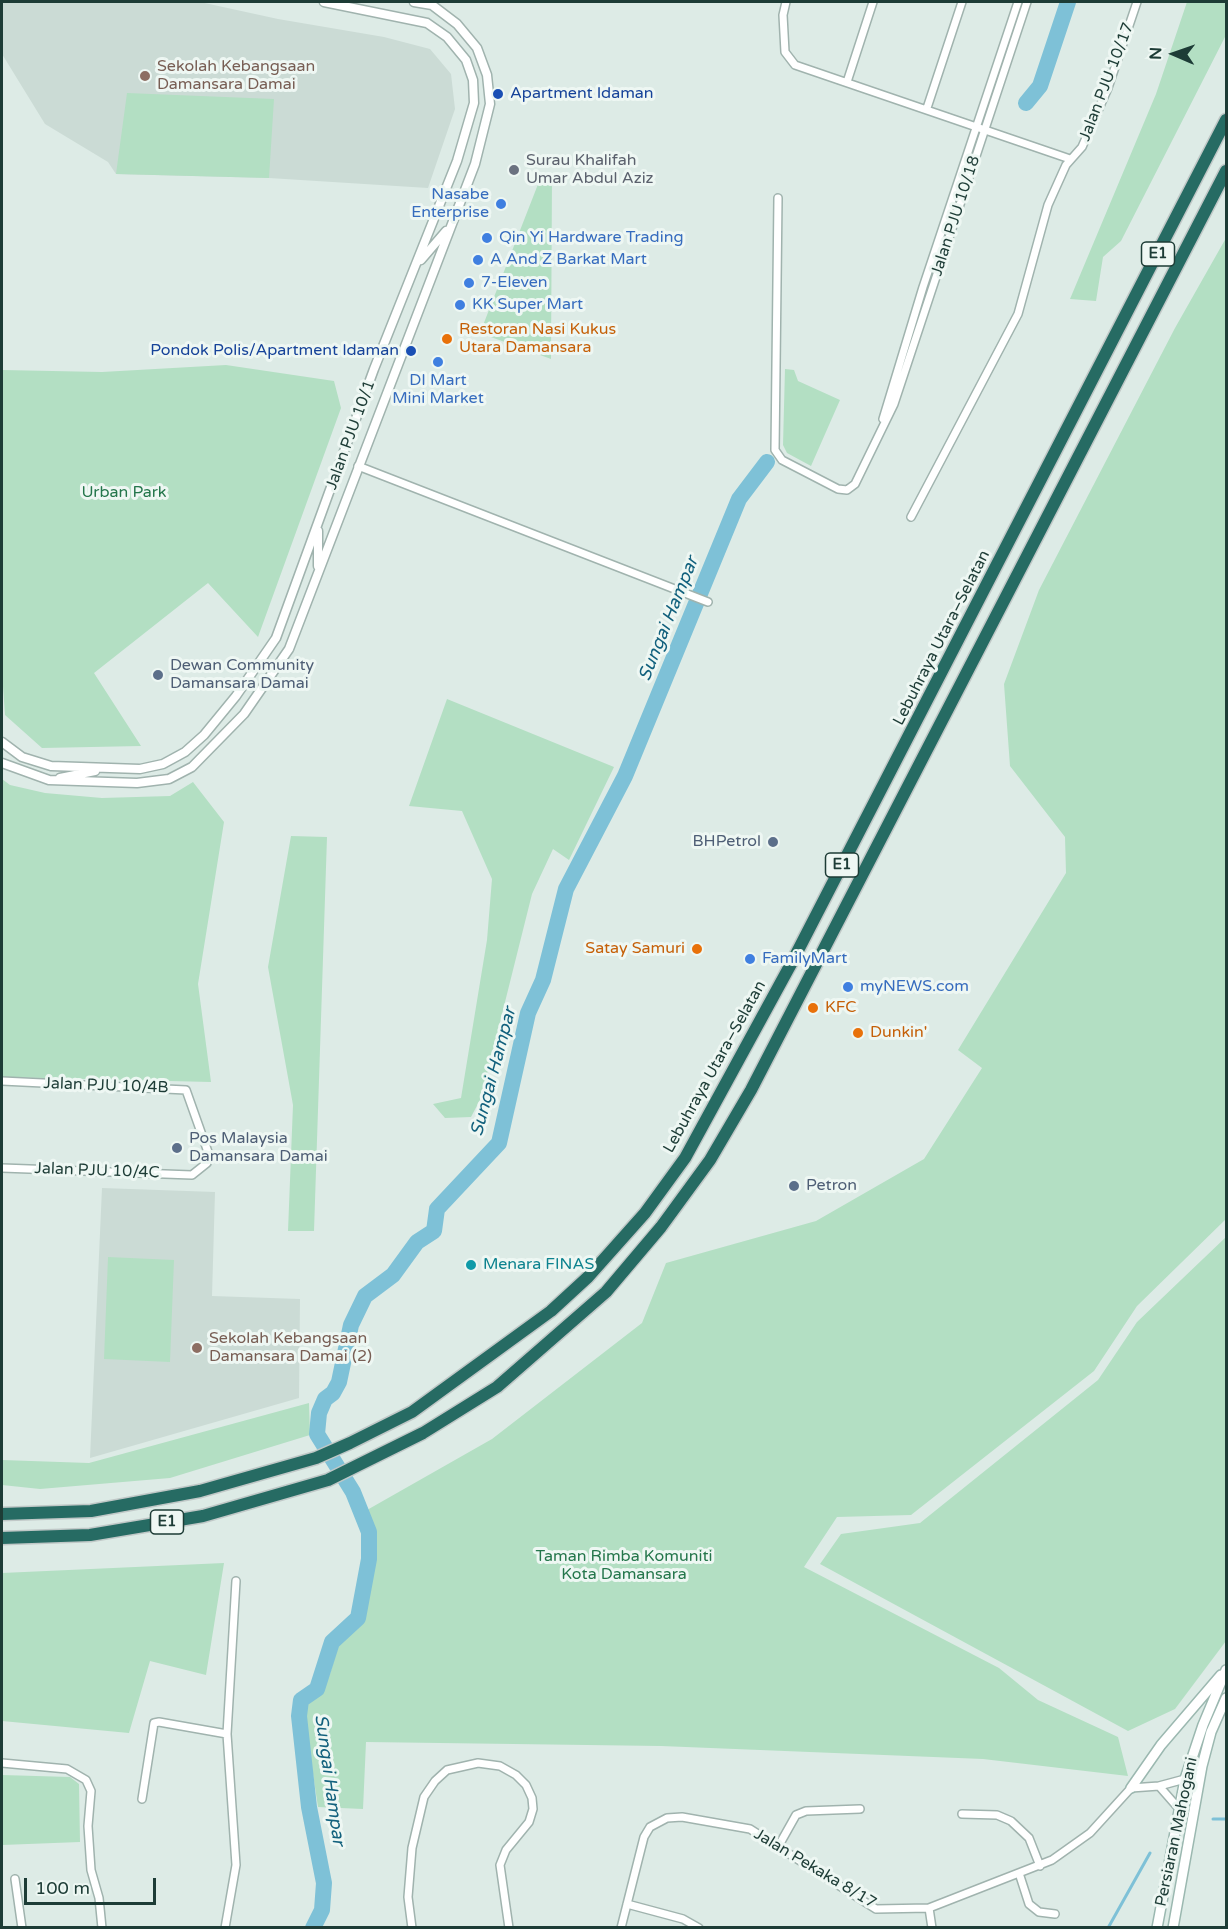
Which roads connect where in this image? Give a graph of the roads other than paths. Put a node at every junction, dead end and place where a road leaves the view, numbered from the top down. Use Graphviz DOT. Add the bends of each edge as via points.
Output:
graph roads {
  1 [pos="324,2"];
  2 [pos="414,2"];
  3 [pos="786,2"];
  4 [pos="873,2"];
  5 [pos="962,2"];
  6 [pos="1018,2"];
  7 [pos="1027,2"];
  8 [pos="1137,2"];
  9 [pos="433,3"];
  10 [pos="846,82"];
  11 [pos="927,108"];
  12 [pos="1227,120"];
  13 [pos="976,125"];
  14 [pos="984,128"];
  15 [pos="1070,159"];
  16 [pos="1227,171"];
  17 [pos="778,198"];
  18 [pos="450,226"];
  19 [pos="416,266"];
  20 [pos="881,429"];
  21 [pos="358,466"];
  22 [pos="910,517"];
  23 [pos="318,524"];
  24 [pos="318,571"];
  25 [pos="708,602"];
  26 [pos="2,742"];
  27 [pos="2,763"];
  28 [pos="107,768"];
  29 [pos="49,780"];
  30 [pos="2,1081"];
  31 [pos="2,1168"];
  32 [pos="192,1175"];
  33 [pos="2,1514"];
  34 [pos="2,1538"];
  35 [pos="236,1581"];
  36 [pos="1227,1669"];
  37 [pos="1227,1698"];
  38 [pos="227,1734"];
  39 [pos="2,1763"];
  40 [pos="1202,1766"];
  41 [pos="1185,1779"];
  42 [pos="1159,1786"];
  43 [pos="1131,1788"];
  44 [pos="142,1799"];
  45 [pos="861,1809"];
  46 [pos="1180,1810"];
  47 [pos="962,1814"];
  48 [pos="778,1847"];
  49 [pos="1040,1866"];
  50 [pos="1019,1873"];
  51 [pos="15,1879"];
  52 [pos="627,1904"];
  53 [pos="929,1908"];
  54 [pos="1055,1914"];
  55 [pos="22,1928"];
  56 [pos="102,1928"];
  57 [pos="225,1928"];
  58 [pos="412,1928"];
  59 [pos="509,1928"];
  60 [pos="621,1928"];
  61 [pos="699,1928"];
  62 [pos="932,1928"];
  63 [pos="1157,1928"];
  64 [pos="1173,1928"];
  1 -- 19 [label="street, Jalan PJU 10/1" via="427,23 447,37 466,60 474,103 457,161"];
  2 -- 9 [label="street, Jalan PJU 10/1"];
  3 -- 10 [label="street" via="783,15 789,61"];
  4 -- 10 [label="street"];
  5 -- 11 [label="street"];
  6 -- 13 [label="street, Jalan PJU 10/18"];
  7 -- 14 [label="street, Jalan PJU 10/18"];
  8 -- 15 [label="street, Jalan PJU 10/17" via="1099,108 1082,147"];
  9 -- 18 [label="street, Jalan PJU 10/1" via="477,48 488,75 490,104 475,164"];
  10 -- 11 [label="street"];
  11 -- 13 [label="street"];
  12 -- 33 [label="highway, Lebuhraya Utara–Selatan / E1" via="792,962 685,1158 645,1213 588,1277 551,1311 412,1412 350,1443 316,1458 200,1491 91,1511"];
  13 -- 14 [label="street"];
  13 -- 20 [label="street, Jalan PJU 10/18"];
  14 -- 15 [label="street"];
  14 -- 20 [label="street, Jalan PJU 10/18" via="894,404"];
  15 -- 22 [label="street, Jalan PJU 10/17" via="1048,205 1018,314"];
  16 -- 34 [label="highway, E1" via="783,1027 710,1160 661,1227 598,1299 497,1387 423,1433 328,1480 203,1516 90,1535"];
  17 -- 20 [label="street, Jalan PJU 10/18" via="775,450 782,460 847,490 855,484"];
  18 -- 19 [label="street"];
  18 -- 21 [label="street, Jalan PJU 10/1"];
  19 -- 23 [label="street, Jalan PJU 10/1"];
  21 -- 24 [label="street, Jalan PJU 10/1"];
  21 -- 25 [label="street"];
  23 -- 24 [label="street"];
  23 -- 28 [label="street, Jalan PJU 10/1" via="276,638 204,735 163,764 140,769"];
  24 -- 29 [label="street, Jalan PJU 10/1" via="289,649 243,714 192,767 154,782"];
  26 -- 28 [label="street, Jalan PJU 10/1" via="32,762"];
  27 -- 29 [label="street, Jalan PJU 10/1"];
  28 -- 29 [label="street"];
  30 -- 32 [label="street, Jalan PJU 10/4B" via="186,1090 208,1152 207,1163"];
  31 -- 32 [label="street, Jalan PJU 10/4C"];
  35 -- 38 [label="street"];
  36 -- 41 [label="main road, Persiaran Mahogani"];
  36 -- 43 [label="main road" via="1161,1745"];
  37 -- 40 [label="main road, Persiaran Mahogani" via="1211,1732"];
  38 -- 44 [label="street" via="157,1722 153,1726"];
  38 -- 57 [label="street" via="236,1864"];
  39 -- 56 [label="street" via="67,1769 86,1780 91,1791 91,1870"];
  40 -- 41 [label="street"];
  40 -- 64 [label="main road, Persiaran Mahogani"];
  41 -- 42 [label="street"];
  41 -- 46 [label="main road, Persiaran Mahogani"];
  42 -- 43 [label="street"];
  42 -- 46 [label="street"];
  43 -- 49 [label="street, Jalan Pekaka 8/17" via="1090,1833"];
  45 -- 48 [label="street" via="806,1810 796,1815"];
  46 -- 63 [label="main road, Persiaran Mahogani"];
  47 -- 49 [label="street" via="997,1815 1011,1821 1029,1838"];
  48 -- 52 [label="street, Jalan Pekaka 8/17" via="740,1826 676,1817 658,1821 644,1837"];
  48 -- 53 [label="street, Jalan Pekaka 8/17" via="876,1909"];
  49 -- 50 [label="street, Jalan Pekaka 8/17"];
  50 -- 53 [label="street, Jalan Pekaka 8/17"];
  50 -- 54 [label="street" via="1029,1904"];
  51 -- 55 [label="street"];
  52 -- 60 [label="street, Jalan Pekaka 8/17"];
  52 -- 61 [label="street" via="683,1919"];
  53 -- 62 [label="street"];
  58 -- 59 [label="street" via="408,1897 412,1848 424,1797 447,1770 478,1763 500,1766 516,1775 532,1798 529,1822 506,1850 500,1865"];
}
